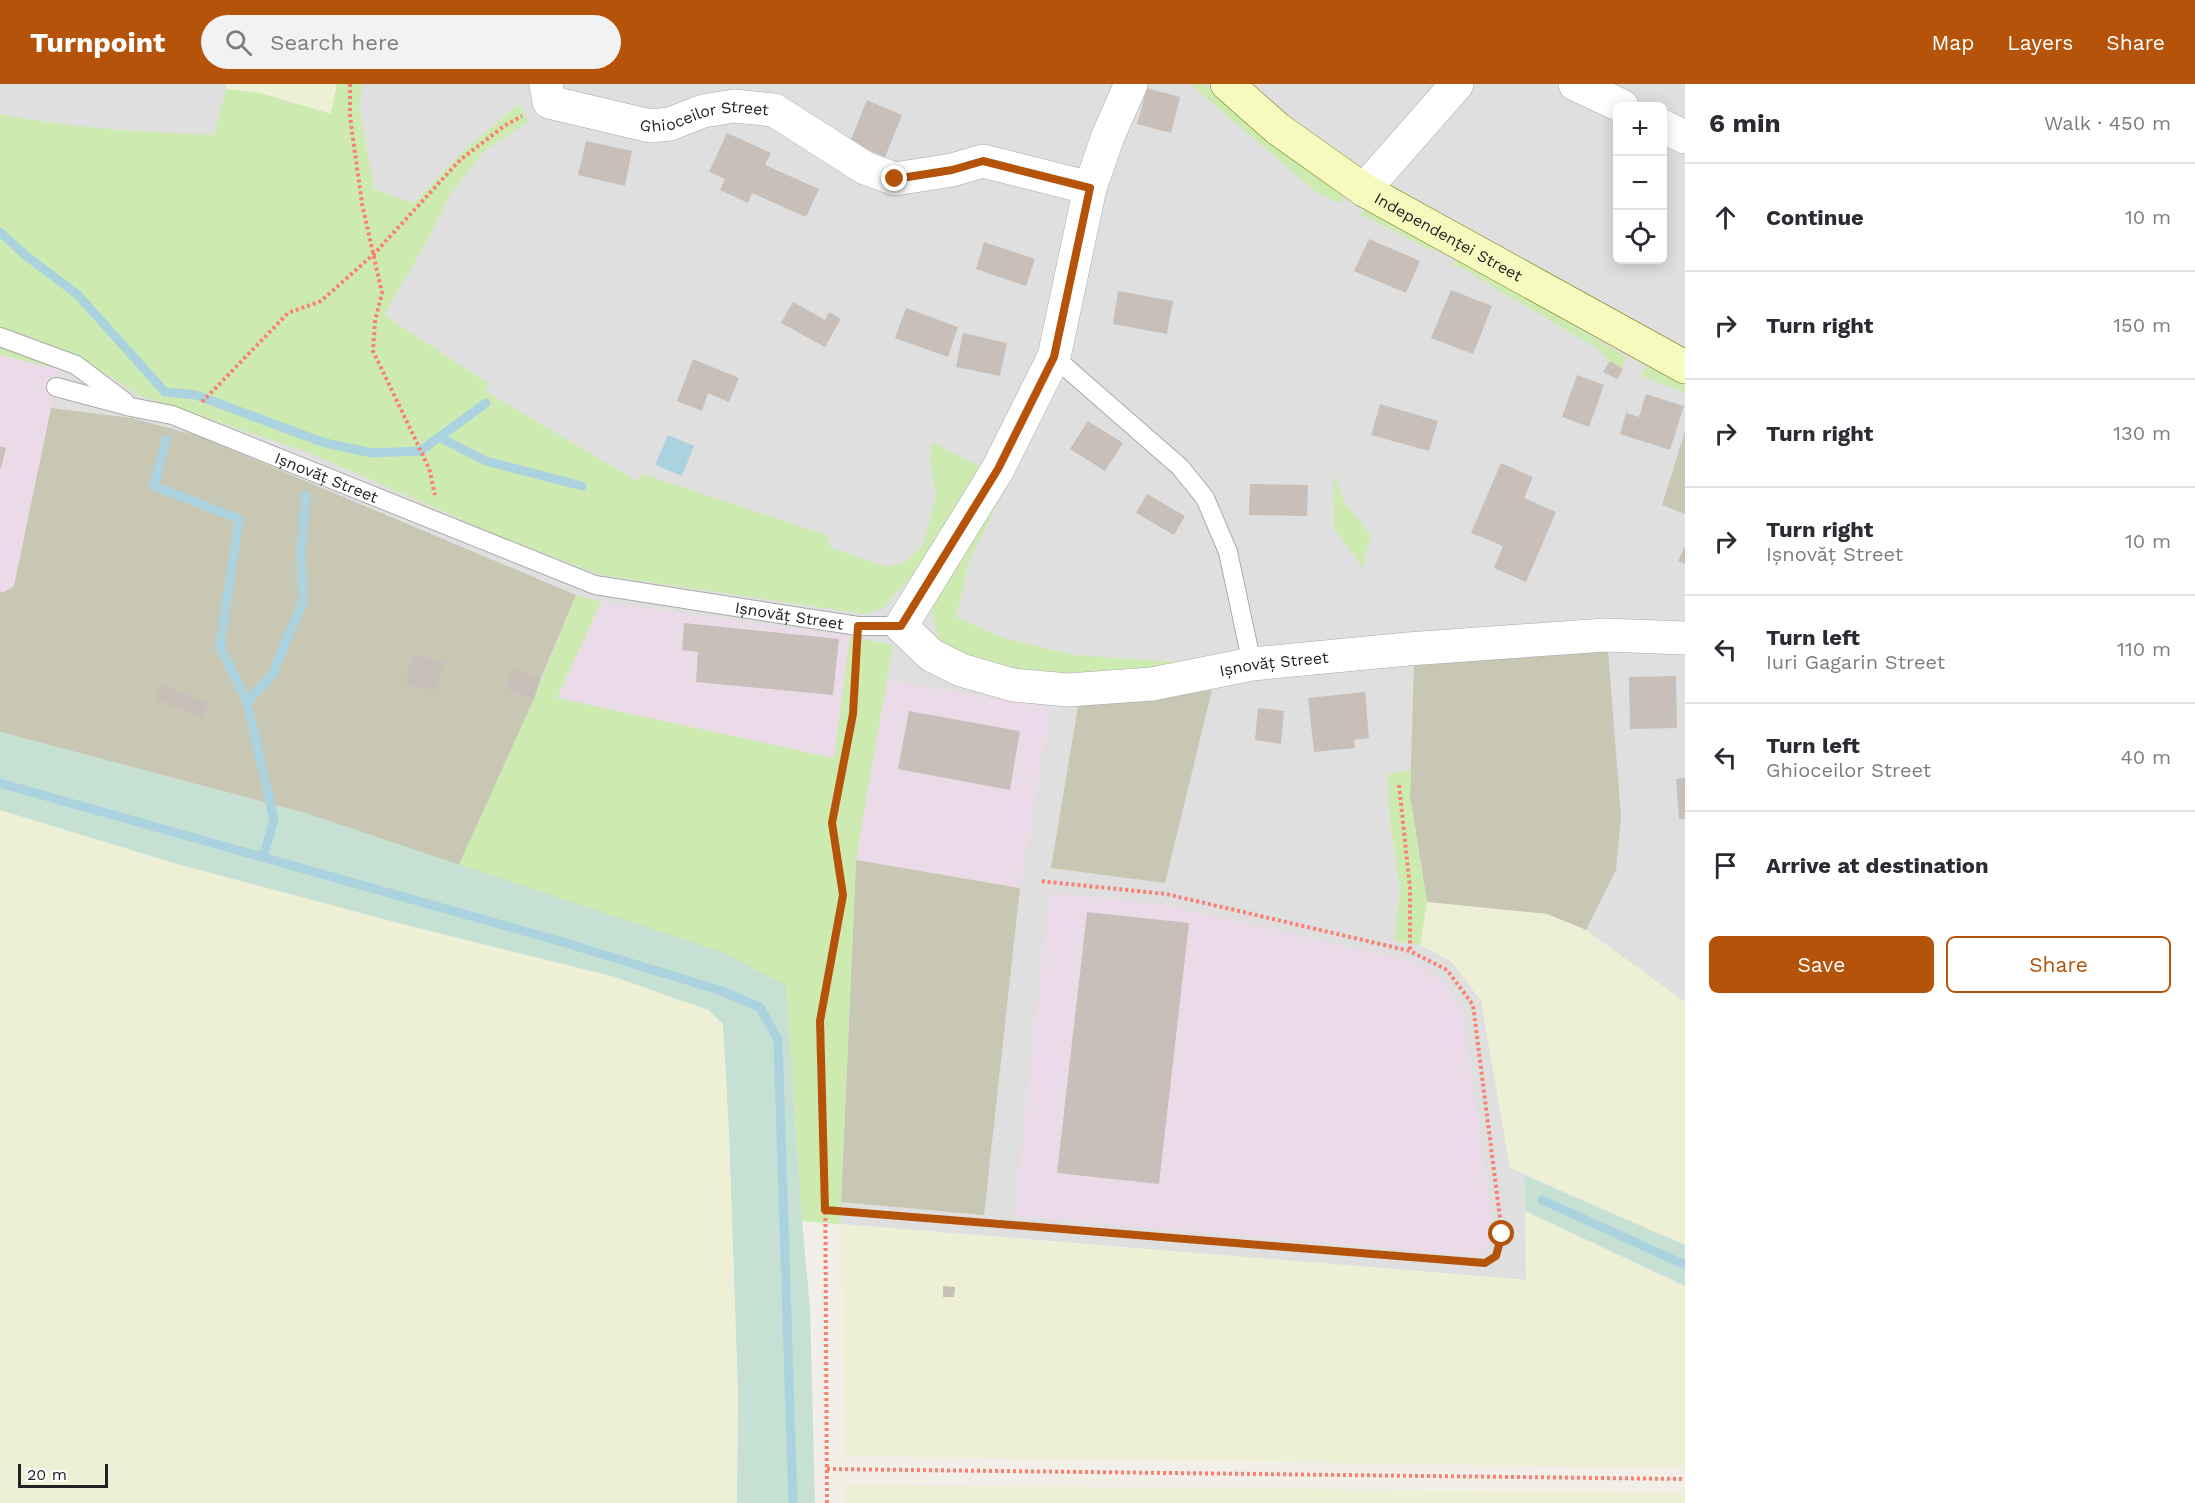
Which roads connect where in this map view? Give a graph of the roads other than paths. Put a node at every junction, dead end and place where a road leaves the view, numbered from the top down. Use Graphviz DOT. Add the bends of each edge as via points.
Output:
graph roads {
  1 [pos="1131,84"];
  2 [pos="1227,84"];
  3 [pos="1457,84"];
  4 [pos="1575,84"];
  5 [pos="548,93"];
  6 [pos="1613,102"];
  7 [pos="1667,128"];
  8 [pos="1685,137"];
  9 [pos="1090,188"];
  10 [pos="1364,190"];
  11 [pos="0,337"];
  12 [pos="1054,357"];
  13 [pos="1685,367"];
  14 [pos="56,387"];
  15 [pos="131,407"];
  16 [pos="901,626"];
  17 [pos="1685,638"];
  18 [pos="1252,664"];
  1 -- 9 [label="street"];
  2 -- 10 [label="main road, Independenței Street" via="1278,129"];
  3 -- 10 [label="street"];
  4 -- 6 [label="street"];
  5 -- 9 [label="street, Ghioceilor Street" via="650,126 734,106 774,110 865,168 895,179 983,161"];
  7 -- 8 [label="street"];
  9 -- 12 [label="street"];
  10 -- 13 [label="main road, Independenței Street"];
  11 -- 15 [label="lane" via="76,364"];
  12 -- 16 [label="street" via="998,469"];
  12 -- 18 [label="lane" via="1180,467 1205,498 1228,552"];
  14 -- 15 [label="lane, Ișnovăț Street"];
  15 -- 16 [label="lane, Ișnovăț Street" via="172,415 595,585 858,626"];
  16 -- 18 [label="street, Ișnovăț Street" via="931,656 1013,685 1068,690 1152,684"];
  17 -- 18 [label="street, Ișnovăț Street" via="1605,635"];
}
